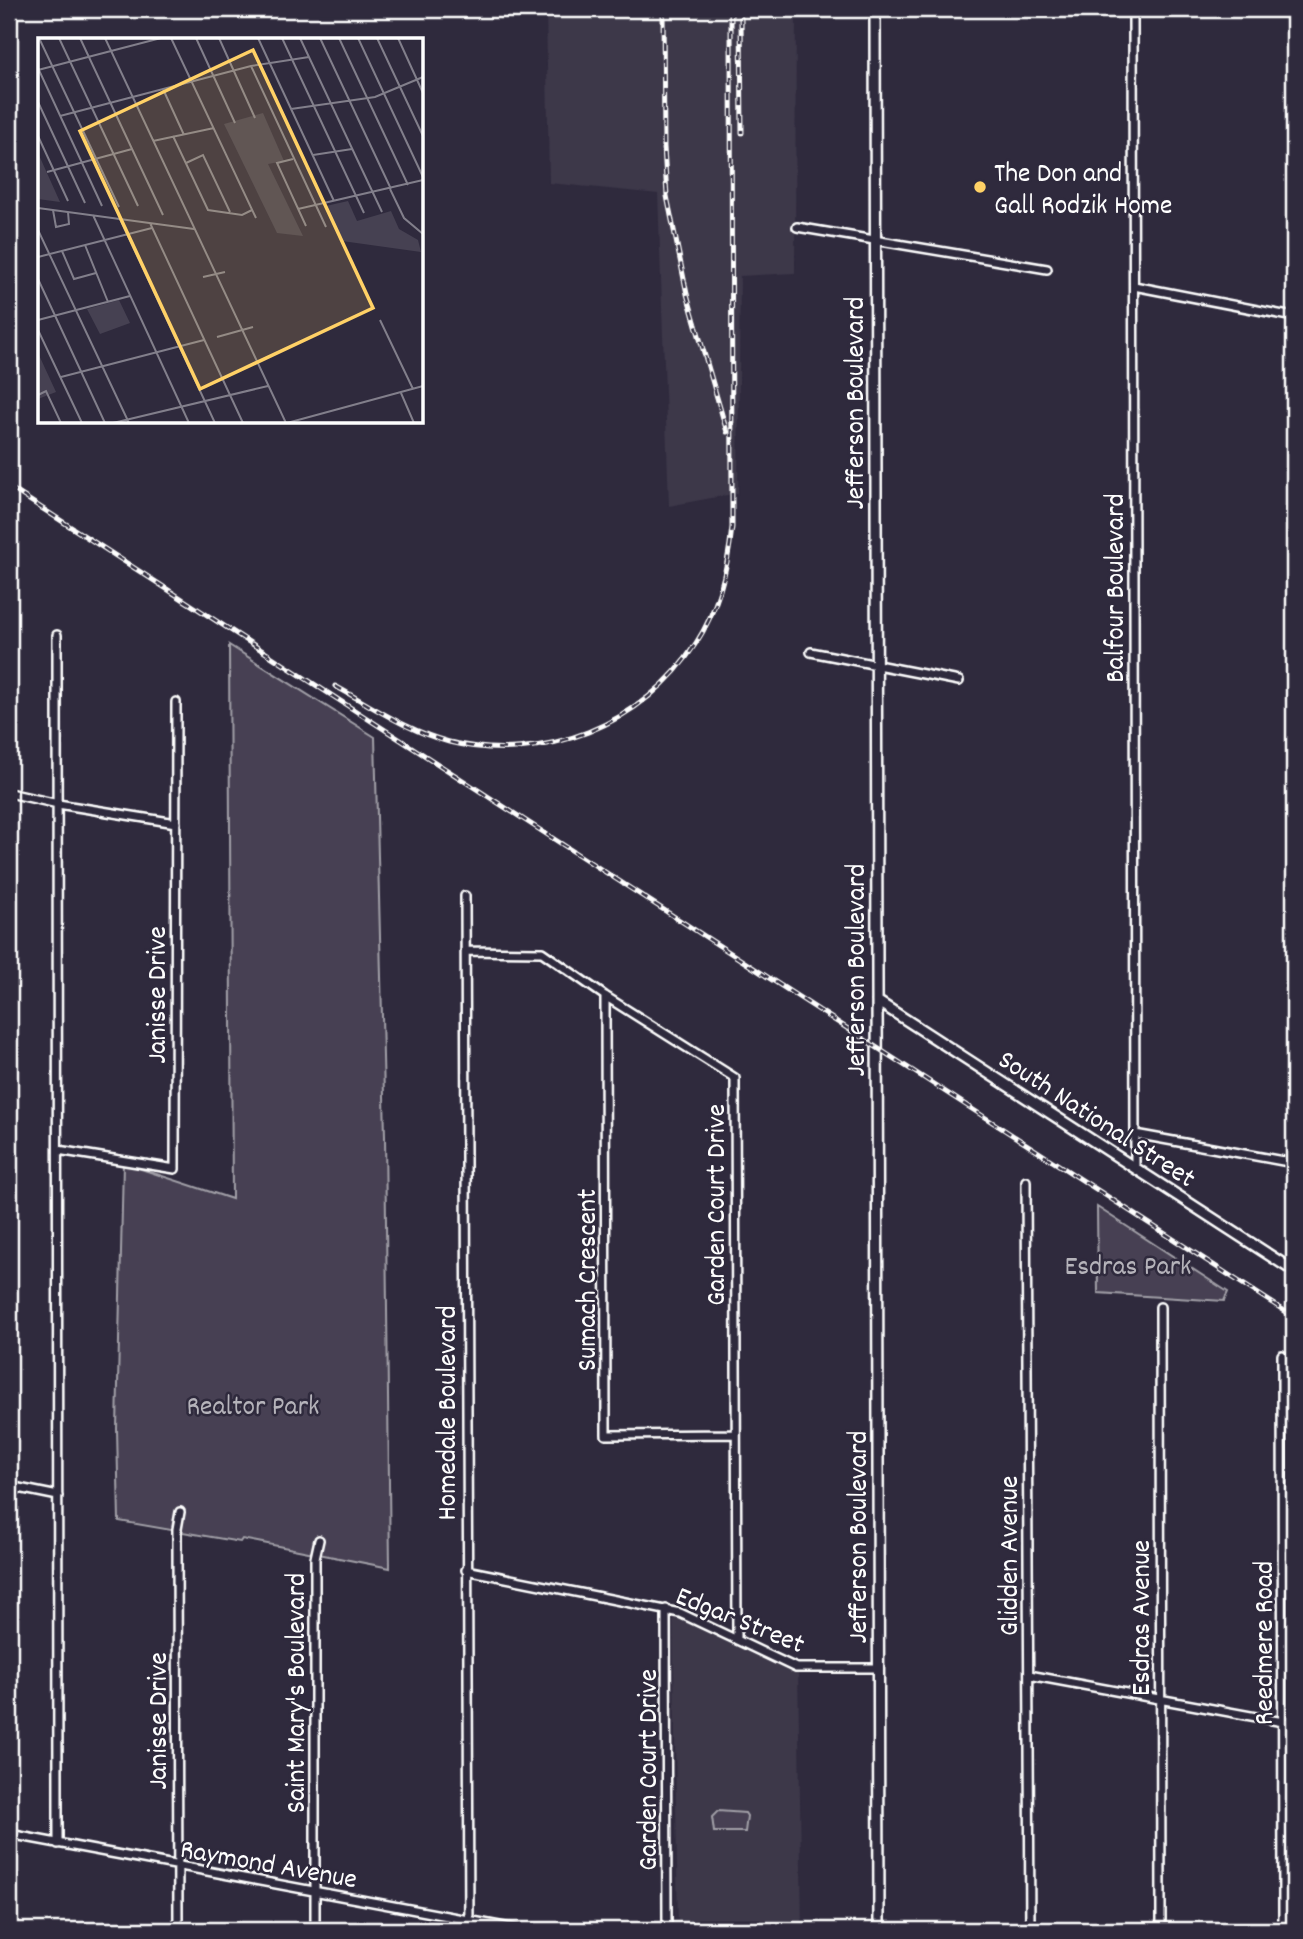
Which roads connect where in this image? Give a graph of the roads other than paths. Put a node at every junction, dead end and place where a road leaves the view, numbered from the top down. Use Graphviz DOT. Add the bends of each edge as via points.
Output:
graph roads {
  1 [pos="875,9"];
  2 [pos="1133,9"];
  3 [pos="797,226"];
  4 [pos="876,241"];
  5 [pos="1047,269"];
  6 [pos="1134,286"];
  7 [pos="1294,317"];
  8 [pos="57,635"];
  9 [pos="811,652"];
  10 [pos="876,665"];
  11 [pos="959,681"];
  12 [pos="176,702"];
  13 [pos="9,793"];
  14 [pos="58,804"];
  15 [pos="176,824"];
  16 [pos="465,896"];
  17 [pos="466,951"];
  18 [pos="605,996"];
  19 [pos="877,1001"];
  20 [pos="1135,1134"];
  21 [pos="58,1150"];
  22 [pos="1294,1163"];
  23 [pos="1135,1167"];
  24 [pos="1026,1181"];
  25 [pos="1294,1270"];
  26 [pos="1160,1307"];
  27 [pos="1283,1355"];
  28 [pos="735,1434"];
  29 [pos="9,1486"];
  30 [pos="58,1496"];
  31 [pos="180,1512"];
  32 [pos="319,1539"];
  33 [pos="466,1570"];
  34 [pos="666,1609"];
  35 [pos="737,1639"];
  36 [pos="879,1668"];
  37 [pos="1029,1675"];
  38 [pos="1161,1698"];
  39 [pos="1283,1722"];
  40 [pos="1294,1724"];
  41 [pos="9,1834"];
  42 [pos="58,1844"];
  43 [pos="178,1866"];
  44 [pos="315,1891"];
  45 [pos="470,1926"];
  46 [pos="177,1930"];
  47 [pos="315,1930"];
  48 [pos="522,1930"];
  49 [pos="667,1930"];
  50 [pos="879,1930"];
  51 [pos="1030,1930"];
  52 [pos="1161,1930"];
  53 [pos="1283,1930"];
  1 -- 4 [label="street, Jefferson Boulevard"];
  2 -- 6 [label="street, Balfour Boulevard"];
  3 -- 4 [label="street"];
  4 -- 5 [label="street"];
  4 -- 10 [label="street, Jefferson Boulevard"];
  6 -- 7 [label="street"];
  6 -- 20 [label="street, Balfour Boulevard"];
  8 -- 14 [label="street"];
  9 -- 10 [label="street"];
  10 -- 11 [label="street"];
  10 -- 19 [label="street, Jefferson Boulevard"];
  12 -- 15 [label="street, Janisse Drive"];
  13 -- 14 [label="street"];
  14 -- 15 [label="street"];
  14 -- 21 [label="street"];
  15 -- 21 [label="street, Janisse Drive" via="175,1169"];
  16 -- 17 [label="street, Homedale Boulevard"];
  17 -- 18 [label="street, Garden Court Drive" via="542,953"];
  17 -- 33 [label="street, Homedale Boulevard"];
  18 -- 28 [label="street, Garden Court Drive" via="735,1078"];
  18 -- 28 [label="street, Sumach Crescent" via="606,1435"];
  19 -- 23 [label="street, South National Street"];
  19 -- 36 [label="street, Jefferson Boulevard"];
  20 -- 22 [label="street"];
  20 -- 23 [label="street, Balfour Boulevard"];
  21 -- 30 [label="street"];
  23 -- 25 [label="street, South National Street"];
  24 -- 37 [label="street, Glidden Avenue"];
  26 -- 38 [label="street, Esdras Avenue"];
  27 -- 39 [label="street, Reedmere Road"];
  28 -- 35 [label="street, Garden Court Drive"];
  29 -- 30 [label="street"];
  30 -- 42 [label="street"];
  31 -- 43 [label="street, Janisse Drive"];
  32 -- 44 [label="street, Saint Mary's Boulevard" via="315,1558"];
  33 -- 34 [label="street, Edgar Street"];
  33 -- 45 [label="street, Homedale Boulevard"];
  34 -- 35 [label="street, Edgar Street"];
  34 -- 49 [label="street, Garden Court Drive"];
  35 -- 36 [label="street, Edgar Street" via="796,1668"];
  36 -- 50 [label="street, Jefferson Boulevard"];
  37 -- 38 [label="street"];
  37 -- 51 [label="street, Glidden Avenue"];
  38 -- 39 [label="street"];
  38 -- 52 [label="street, Esdras Avenue"];
  39 -- 40 [label="street"];
  39 -- 53 [label="street, Reedmere Road"];
  41 -- 42 [label="street, Raymond Avenue"];
  42 -- 43 [label="street, Raymond Avenue"];
  43 -- 44 [label="street, Raymond Avenue"];
  43 -- 46 [label="street, Janisse Drive"];
  44 -- 45 [label="street, Raymond Avenue"];
  44 -- 47 [label="street, Saint Mary's Boulevard"];
  45 -- 48 [label="street, Raymond Avenue"];
}
